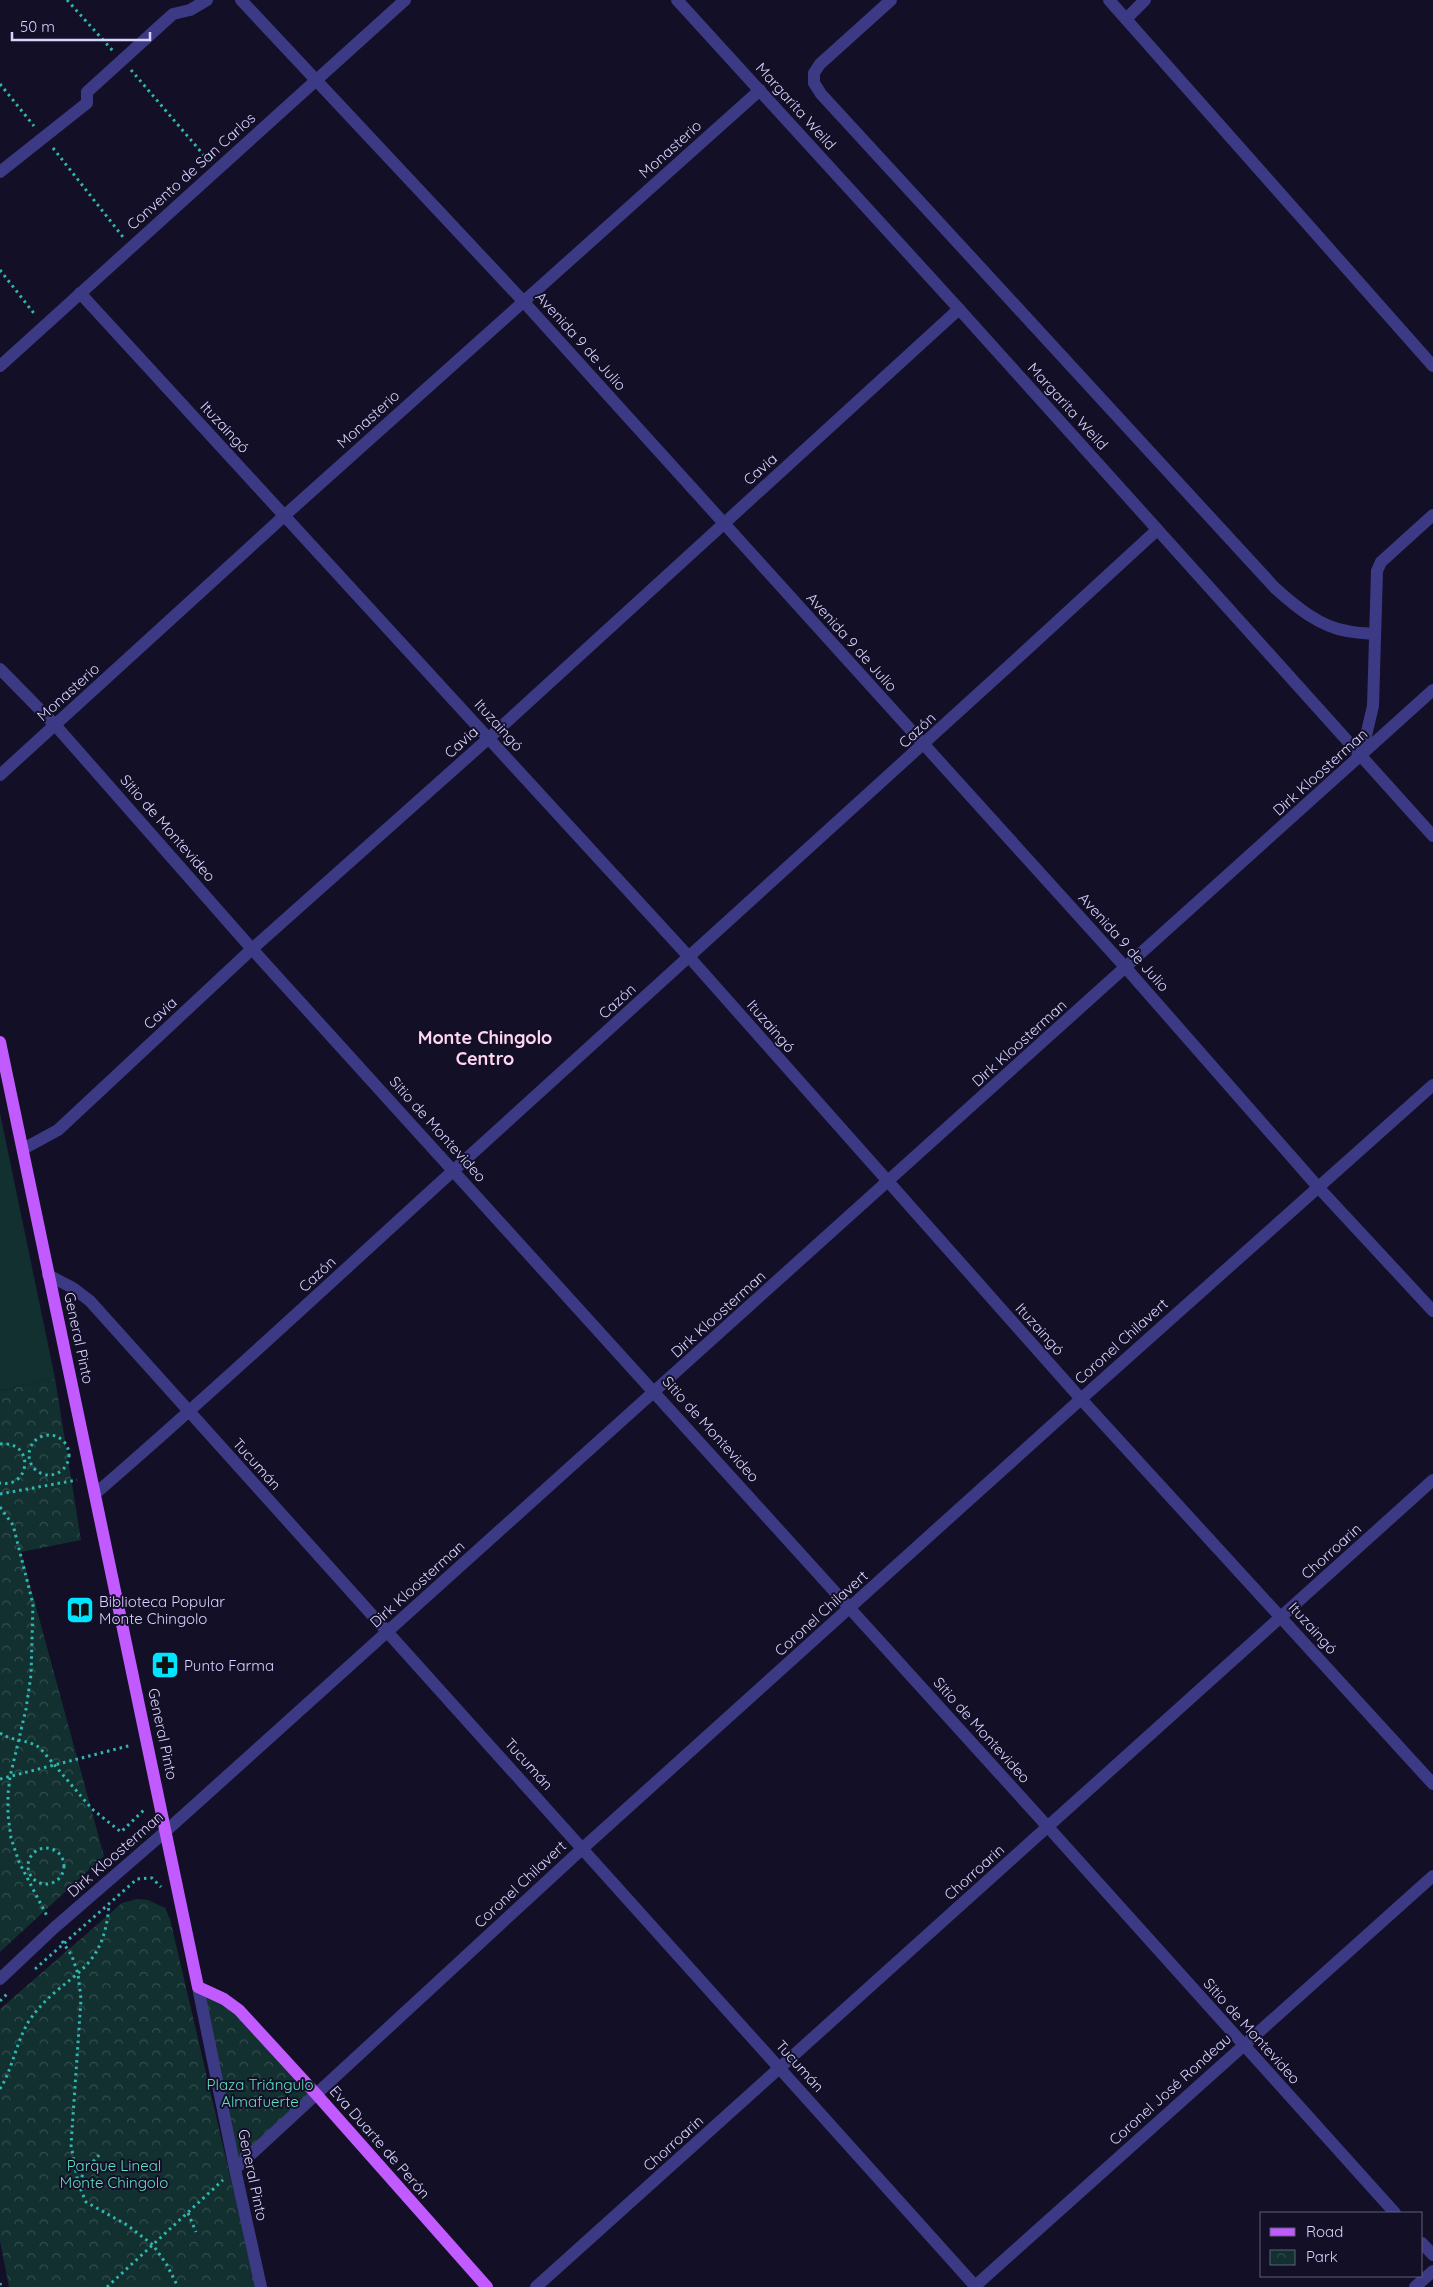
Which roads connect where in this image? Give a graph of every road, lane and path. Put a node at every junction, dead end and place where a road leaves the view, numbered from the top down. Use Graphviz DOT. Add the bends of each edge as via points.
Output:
graph roads {
  1 [pos="67,0"];
  2 [pos="207,0"];
  3 [pos="241,0"];
  4 [pos="405,0"];
  5 [pos="677,0"];
  6 [pos="891,0"];
  7 [pos="1110,0"];
  8 [pos="1145,0"];
  9 [pos="1126,19"];
  10 [pos="121,59"];
  11 [pos="315,80"];
  12 [pos="0,84"];
  13 [pos="760,90"];
  14 [pos="44,137"];
  15 [pos="217,170"];
  16 [pos="0,172"];
  17 [pos="131,248"];
  18 [pos="0,270"];
  19 [pos="80,293"];
  20 [pos="523,301"];
  21 [pos="959,309"];
  22 [pos="44,326"];
  23 [pos="0,366"];
  24 [pos="1433,366"];
  25 [pos="1433,515"];
  26 [pos="284,516"];
  27 [pos="724,524"];
  28 [pos="1157,530"];
  29 [pos="1375,634"];
  30 [pos="0,669"];
  31 [pos="1433,690"];
  32 [pos="56,726"];
  33 [pos="489,738"];
  34 [pos="923,746"];
  35 [pos="1361,757"];
  36 [pos="0,775"];
  37 [pos="1433,836"];
  38 [pos="252,949"];
  39 [pos="690,958"];
  40 [pos="1126,968"];
  41 [pos="0,1042"];
  42 [pos="1433,1085"];
  43 [pos="23,1149"];
  44 [pos="454,1170"];
  45 [pos="888,1183"];
  46 [pos="1318,1187"];
  47 [pos="48,1275"];
  48 [pos="1433,1310"];
  49 [pos="655,1392"];
  50 [pos="1081,1398"];
  51 [pos="189,1413"];
  52 [pos="0,1444"];
  53 [pos="27,1460"];
  54 [pos="93,1477"];
  55 [pos="1433,1480"];
  56 [pos="11,1482"];
  57 [pos="0,1483"];
  58 [pos="13,1492"];
  59 [pos="96,1493"];
  60 [pos="0,1494"];
  61 [pos="0,1507"];
  62 [pos="850,1609"];
  63 [pos="1282,1617"];
  64 [pos="388,1632"];
  65 [pos="0,1733"];
  66 [pos="19,1741"];
  67 [pos="148,1742"];
  68 [pos="53,1765"];
  69 [pos="10,1776"];
  70 [pos="0,1778"];
  71 [pos="1433,1784"];
  72 [pos="159,1796"];
  73 [pos="1048,1826"];
  74 [pos="166,1831"];
  75 [pos="583,1848"];
  76 [pos="27,1874"];
  77 [pos="1433,1876"];
  78 [pos="104,1884"];
  79 [pos="163,1897"];
  80 [pos="109,1904"];
  81 [pos="54,1928"];
  82 [pos="64,1944"];
  83 [pos="78,1974"];
  84 [pos="28,1975"];
  85 [pos="0,1979"];
  86 [pos="198,1987"];
  87 [pos="14,1988"];
  88 [pos="0,2001"];
  89 [pos="1243,2046"];
  90 [pos="780,2068"];
  91 [pos="0,2089"];
  92 [pos="317,2095"];
  93 [pos="99,2155"];
  94 [pos="235,2169"];
  95 [pos="78,2183"];
  96 [pos="228,2186"];
  97 [pos="1394,2212"];
  98 [pos="188,2213"];
  99 [pos="196,2232"];
  100 [pos="1423,2244"];
  101 [pos="153,2245"];
  102 [pos="1433,2255"];
  103 [pos="1433,2271"];
  104 [pos="106,2287"];
  105 [pos="178,2287"];
  106 [pos="261,2287"];
  107 [pos="487,2287"];
  108 [pos="536,2287"];
  109 [pos="975,2287"];
  110 [pos="1415,2287"];
  1 -- 10 [label="path"];
  2 -- 10 [label="street" via="190,10 173,14"];
  3 -- 11 [label="street, Avenida 9 de Julio"];
  4 -- 11 [label="street, Convento de San Carlos"];
  5 -- 13 [label="street, Margarita Weild"];
  6 -- 29 [label="street" via="820,64 814,73 814,83 821,94 1275,588 1296,607 1319,620 1345,631"];
  7 -- 9 [label="street"];
  8 -- 9 [label="street"];
  9 -- 24 [label="street"];
  10 -- 14 [label="street" via="87,92 87,103"];
  10 -- 15 [label="path"];
  11 -- 15 [label="street, Convento de San Carlos"];
  11 -- 20 [label="street, Avenida 9 de Julio"];
  12 -- 14 [label="path"];
  13 -- 20 [label="street, Monasterio"];
  13 -- 21 [label="street, Margarita Weild"];
  14 -- 16 [label="street"];
  14 -- 17 [label="path"];
  15 -- 17 [label="street, Convento de San Carlos"];
  17 -- 19 [label="street, Convento de San Carlos"];
  18 -- 22 [label="path"];
  19 -- 22 [label="street, Convento de San Carlos"];
  19 -- 26 [label="street, Ituzaingó"];
  20 -- 26 [label="street, Monasterio"];
  20 -- 27 [label="street, Avenida 9 de Julio"];
  21 -- 27 [label="street, Cavia"];
  21 -- 28 [label="street, Margarita Weild"];
  22 -- 23 [label="street, Convento de San Carlos"];
  25 -- 29 [label="street" via="1381,562 1376,571"];
  26 -- 32 [label="street, Monasterio"];
  26 -- 33 [label="street, Ituzaingó"];
  27 -- 33 [label="street, Cavia"];
  27 -- 34 [label="street, Avenida 9 de Julio"];
  28 -- 34 [label="street, Cazón"];
  28 -- 35 [label="street, Margarita Weild"];
  29 -- 35 [label="street" via="1373,706"];
  30 -- 32 [label="street, Sitio de Montevideo"];
  31 -- 35 [label="street, Dirk Kloosterman"];
  32 -- 36 [label="street, Monasterio"];
  32 -- 38 [label="street, Sitio de Montevideo"];
  33 -- 38 [label="street, Cavia"];
  33 -- 39 [label="street, Ituzaingó"];
  34 -- 39 [label="street, Cazón"];
  34 -- 40 [label="street, Avenida 9 de Julio"];
  35 -- 37 [label="street, Margarita Weild"];
  35 -- 40 [label="street, Dirk Kloosterman"];
  38 -- 43 [label="street, Cavia" via="58,1130"];
  38 -- 44 [label="street, Sitio de Montevideo"];
  39 -- 44 [label="street, Cazón"];
  39 -- 45 [label="street, Ituzaingó"];
  40 -- 45 [label="street, Dirk Kloosterman"];
  40 -- 46 [label="street, Avenida 9 de Julio"];
  41 -- 43 [label="main road, General Pinto"];
  42 -- 46 [label="street, Coronel Chilavert"];
  43 -- 47 [label="main road, General Pinto"];
  44 -- 49 [label="street, Sitio de Montevideo"];
  44 -- 51 [label="street, Cazón"];
  45 -- 49 [label="street, Dirk Kloosterman"];
  45 -- 50 [label="street, Ituzaingó"];
  46 -- 48 [label="street, Avenida 9 de Julio"];
  46 -- 50 [label="street, Coronel Chilavert"];
  47 -- 51 [label="street, Tucumán" via="90,1300"];
  47 -- 54 [label="main road, General Pinto"];
  49 -- 62 [label="street, Sitio de Montevideo"];
  49 -- 64 [label="street, Dirk Kloosterman"];
  50 -- 62 [label="street, Coronel Chilavert"];
  50 -- 63 [label="street, Ituzaingó"];
  51 -- 59 [label="street, Cazón"];
  51 -- 64 [label="street, Tucumán"];
  52 -- 53 [label="path" via="19,1448"];
  53 -- 53 [label="path" via="33,1442 44,1435 63,1440 69,1452 66,1465 56,1474 36,1471"];
  53 -- 56 [label="path" via="22,1474"];
  54 -- 58 [label="path"];
  54 -- 59 [label="main road, General Pinto"];
  55 -- 63 [label="street, Chorroarin"];
  56 -- 57 [label="path"];
  56 -- 58 [label="path"];
  58 -- 60 [label="path"];
  59 -- 67 [label="main road, General Pinto"];
  61 -- 66 [label="path" via="13,1525 33,1604 31,1675"];
  62 -- 73 [label="street, Sitio de Montevideo"];
  62 -- 75 [label="street, Coronel Chilavert"];
  63 -- 71 [label="street, Ituzaingó"];
  63 -- 73 [label="street, Chorroarin"];
  64 -- 74 [label="street, Dirk Kloosterman"];
  64 -- 75 [label="street, Tucumán"];
  65 -- 66 [label="path"];
  66 -- 68 [label="path" via="33,1742"];
  66 -- 69 [label="path"];
  67 -- 68 [label="path"];
  67 -- 72 [label="main road, General Pinto"];
  68 -- 69 [label="path"];
  68 -- 72 [label="path" via="92,1809 121,1832"];
  69 -- 70 [label="path"];
  69 -- 76 [label="path" via="11,1838"];
  72 -- 74 [label="main road, General Pinto"];
  73 -- 89 [label="street, Sitio de Montevideo"];
  73 -- 90 [label="street, Chorroarin"];
  74 -- 78 [label="street, Dirk Kloosterman"];
  74 -- 86 [label="main road, General Pinto"];
  75 -- 90 [label="street, Tucumán"];
  75 -- 92 [label="street, Coronel Chilavert"];
  76 -- 76 [label="path" via="29,1859 43,1848 54,1850 62,1859 63,1870 53,1883 41,1884"];
  76 -- 81 [label="path"];
  77 -- 89 [label="street, Coronel José Rondeau"];
  78 -- 80 [label="path"];
  78 -- 81 [label="street, Dirk Kloosterman"];
  79 -- 80 [label="path" via="161,1887 152,1878 143,1877"];
  80 -- 82 [label="path"];
  80 -- 83 [label="path" via="105,1935"];
  81 -- 82 [label="path"];
  81 -- 85 [label="street, Dirk Kloosterman"];
  82 -- 83 [label="path"];
  82 -- 84 [label="path"];
  83 -- 91 [label="path" via="34,2014 17,2045"];
  83 -- 95 [label="path" via="81,1999 71,2145"];
  86 -- 92 [label="main road, Eva Duarte de Perón" via="239,2010"];
  86 -- 94 [label="street, General Pinto"];
  87 -- 88 [label="path"];
  89 -- 97 [label="street, Sitio de Montevideo"];
  89 -- 109 [label="street, Coronel José Rondeau"];
  90 -- 108 [label="street, Chorroarin"];
  90 -- 109 [label="street, Tucumán"];
  92 -- 94 [label="street, Coronel Chilavert"];
  92 -- 107 [label="main road, Eva Duarte de Perón"];
  93 -- 95 [label="path"];
  94 -- 106 [label="street, General Pinto"];
  95 -- 101 [label="path" via="86,2202 128,2225"];
  96 -- 98 [label="path" via="226,2177"];
  98 -- 99 [label="path"];
  98 -- 101 [label="path"];
  100 -- 102 [label="street"];
  101 -- 104 [label="path"];
  101 -- 105 [label="path"];
  103 -- 110 [label="street"];
}
